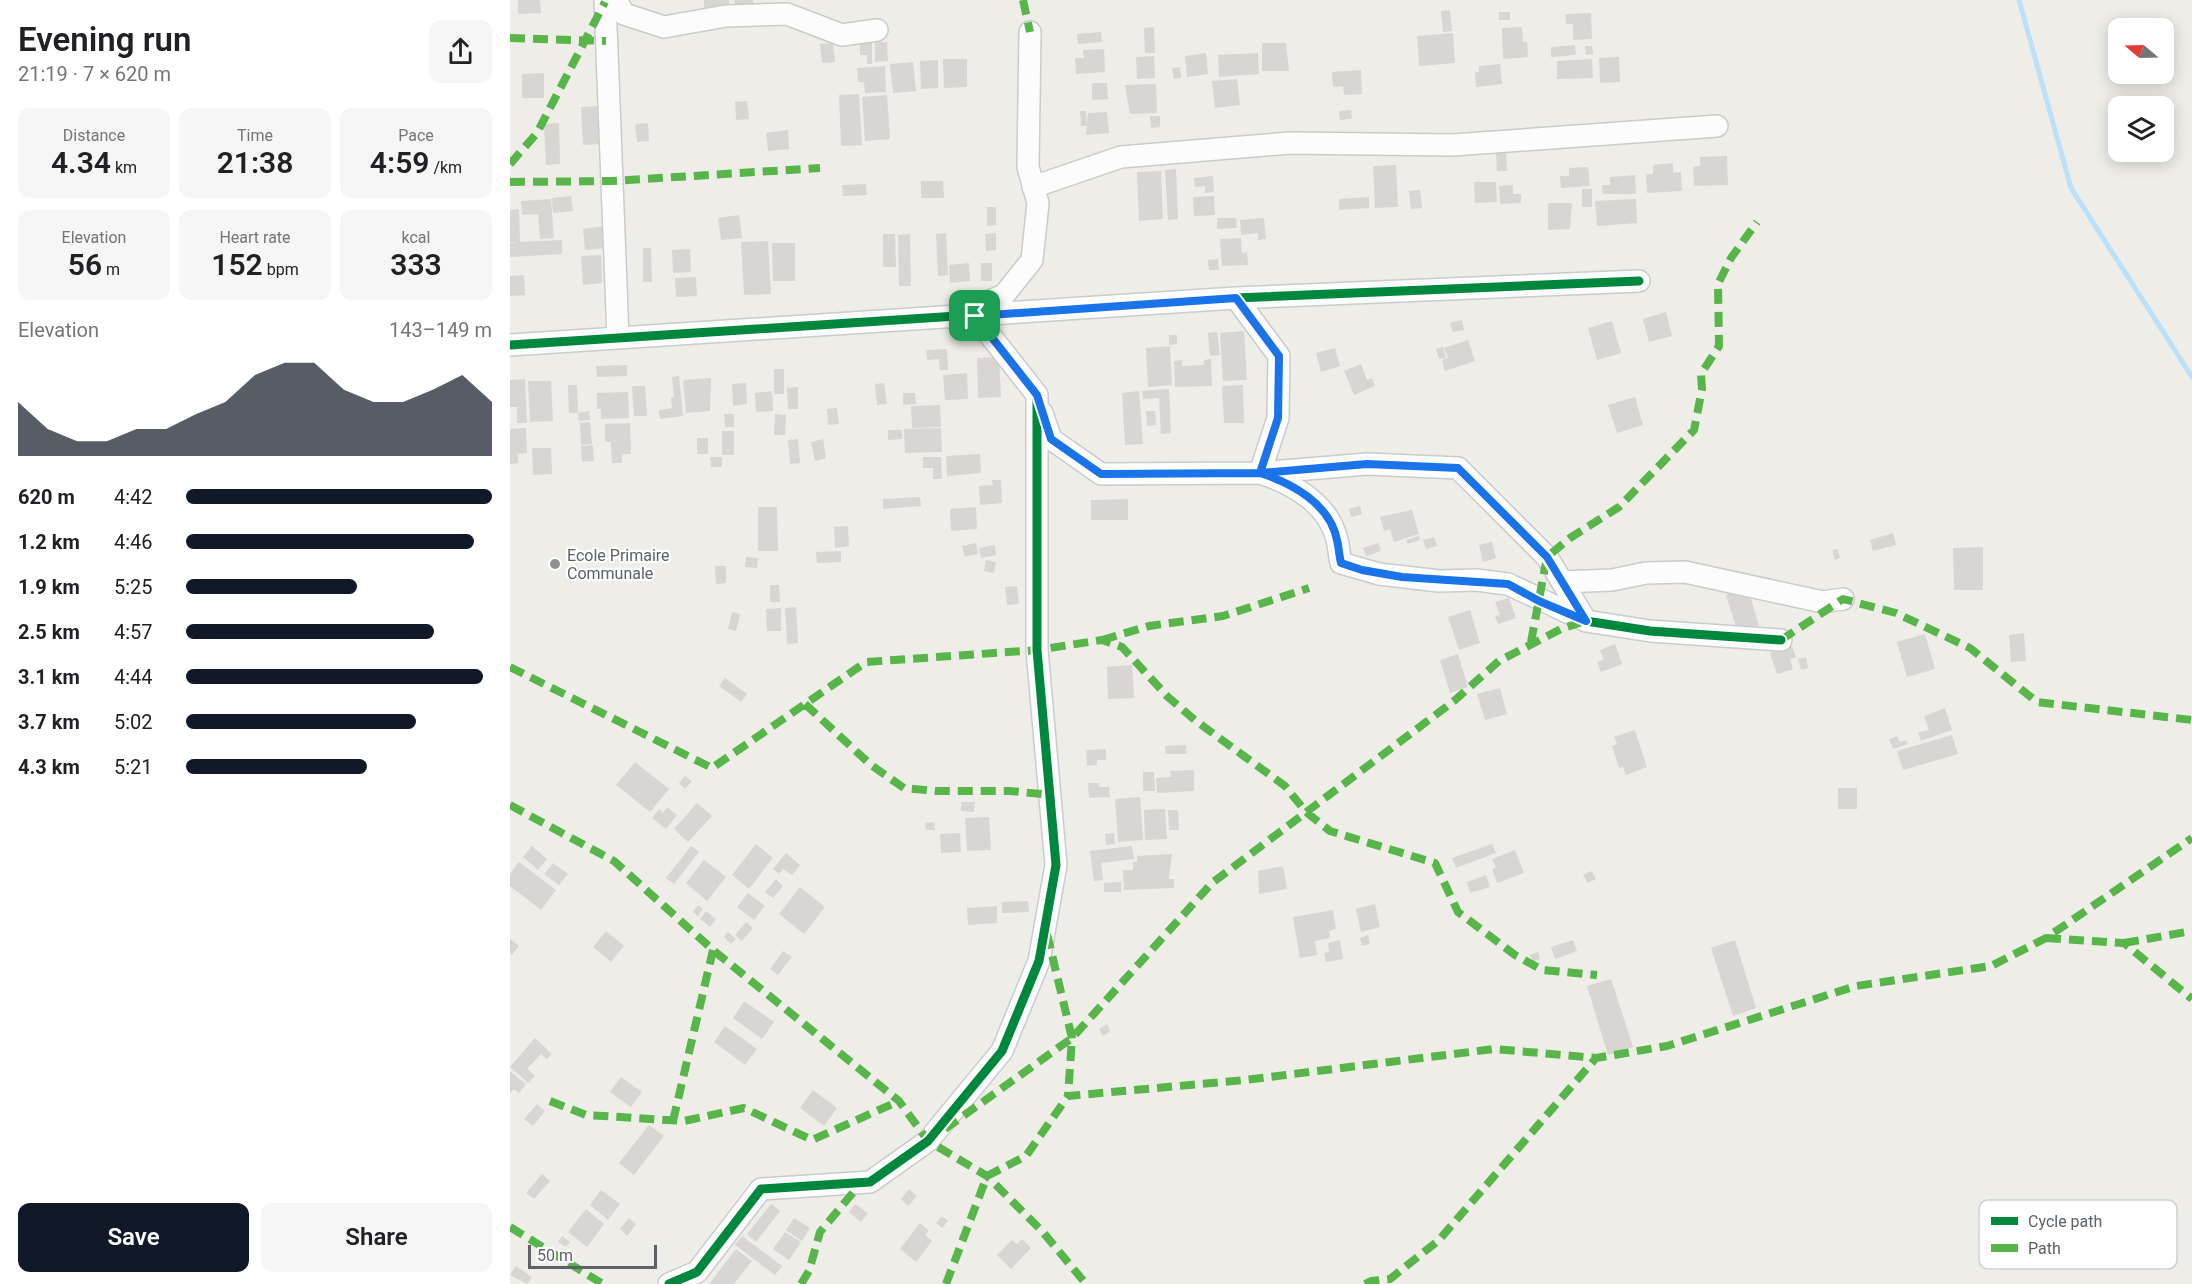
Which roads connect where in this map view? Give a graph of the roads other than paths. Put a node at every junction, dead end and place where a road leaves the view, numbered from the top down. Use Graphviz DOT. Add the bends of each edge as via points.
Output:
graph roads {
  1 [pos="605,0"];
  2 [pos="616,0"];
  3 [pos="877,30"];
  4 [pos="1030,32"];
  5 [pos="1717,126"];
  6 [pos="1033,187"];
  7 [pos="1639,280"];
  8 [pos="1236,298"];
  9 [pos="975,316"];
  10 [pos="951,317"];
  11 [pos="618,338"];
  12 [pos="510,345"];
  13 [pos="1037,395"];
  14 [pos="1260,473"];
  15 [pos="1562,582"];
  16 [pos="1843,598"];
  17 [pos="1586,621"];
  18 [pos="1781,640"];
  19 [pos="669,1284"];
  1 -- 11 [label="street"];
  2 -- 3 [label="street" via="624,14 664,27 726,16 787,14 842,35"];
  4 -- 6 [label="street" via="1028,167"];
  5 -- 6 [label="street" via="1453,145 1290,143 1121,157"];
  6 -- 10 [label="street" via="1038,203 1032,260 1004,295"];
  7 -- 8 [label="street"];
  8 -- 9 [label="street"];
  8 -- 14 [label="street" via="1279,356 1278,418"];
  9 -- 10 [label="street"];
  9 -- 13 [label="street"];
  10 -- 11 [label="street"];
  11 -- 12 [label="street"];
  13 -- 14 [label="street" via="1051,439 1101,474"];
  13 -- 19 [label="street" via="1037,650 1056,865 1039,962 1002,1051 928,1141 870,1182 761,1189 697,1272"];
  14 -- 15 [label="street" via="1367,464 1458,468 1547,557"];
  14 -- 17 [label="street" via="1282,480 1323,509 1337,538 1341,563 1402,577 1508,584"];
  15 -- 16 [label="street" via="1685,572 1822,602"];
  15 -- 17 [label="street"];
  17 -- 18 [label="street"];
}
